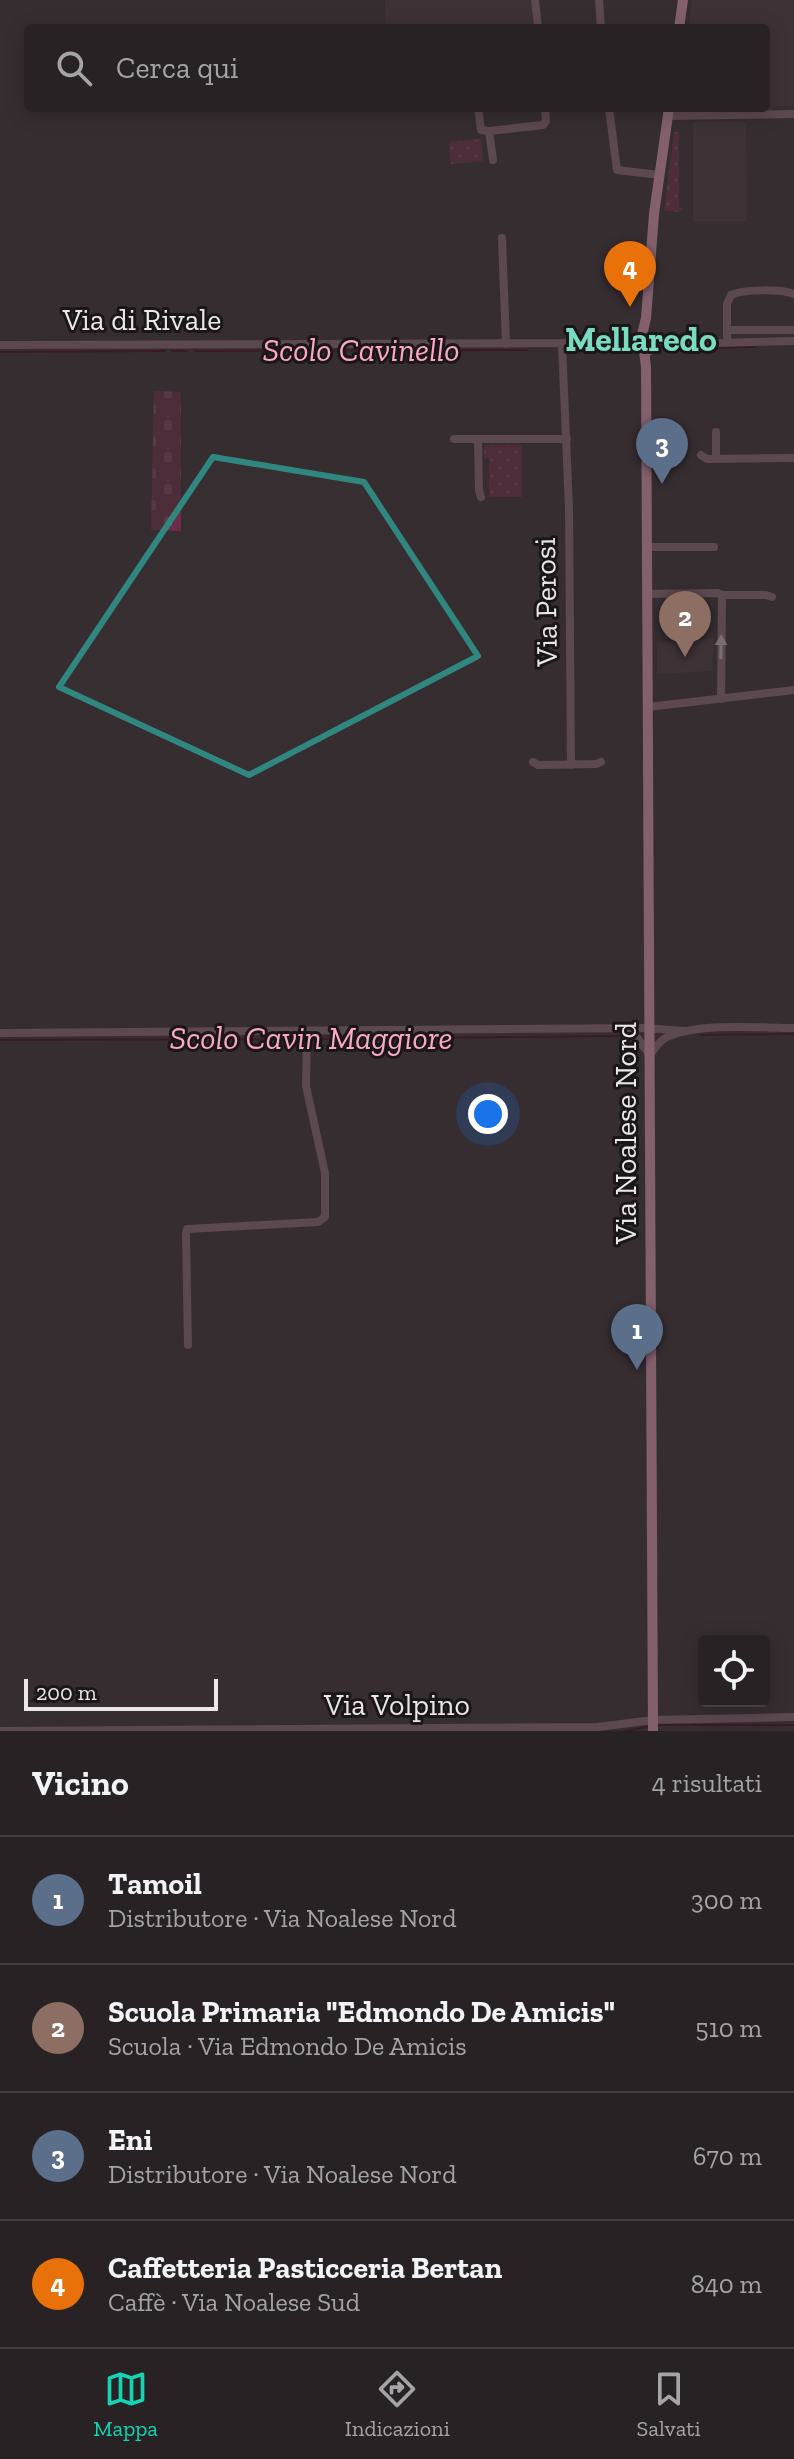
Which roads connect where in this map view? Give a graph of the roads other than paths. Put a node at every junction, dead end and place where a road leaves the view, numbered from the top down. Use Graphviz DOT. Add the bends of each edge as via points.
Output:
graph roads {
  1 [pos="535,0"];
  2 [pos="599,0"];
  3 [pos="683,0"];
  4 [pos="538,24"];
  5 [pos="601,24"];
  6 [pos="680,24"];
  7 [pos="479,112"];
  8 [pos="545,112"];
  9 [pos="610,112"];
  10 [pos="668,112"];
  11 [pos="794,114"];
  12 [pos="489,131"];
  13 [pos="493,160"];
  14 [pos="660,175"];
  15 [pos="502,238"];
  16 [pos="794,294"];
  17 [pos="727,330"];
  18 [pos="794,330"];
  19 [pos="727,341"];
  20 [pos="794,341"];
  21 [pos="562,343"];
  22 [pos="506,344"];
  23 [pos="646,344"];
  24 [pos="0,345"];
  25 [pos="716,432"];
  26 [pos="454,439"];
  27 [pos="478,439"];
  28 [pos="567,439"];
  29 [pos="701,455"];
  30 [pos="794,458"];
  31 [pos="716,459"];
  32 [pos="481,497"];
  33 [pos="647,547"];
  34 [pos="714,547"];
  35 [pos="647,594"];
  36 [pos="722,595"];
  37 [pos="772,597"];
  38 [pos="794,690"];
  39 [pos="721,699"];
  40 [pos="648,707"];
  41 [pos="533,762"];
  42 [pos="601,762"];
  43 [pos="571,765"];
  44 [pos="794,1028"];
  45 [pos="619,1030"];
  46 [pos="650,1030"];
  47 [pos="685,1031"];
  48 [pos="0,1033"];
  49 [pos="635,1035"];
  50 [pos="307,1037"];
  51 [pos="664,1038"];
  52 [pos="650,1055"];
  53 [pos="188,1345"];
  54 [pos="794,1717"];
  55 [pos="653,1726"];
  56 [pos="0,1731"];
  1 -- 4 [label="street"];
  2 -- 5 [label="street"];
  3 -- 6 [label="main road"];
  7 -- 12 [label="street" via="481,130"];
  8 -- 12 [label="street" via="543,125"];
  9 -- 14 [label="street" via="617,170"];
  10 -- 11 [label="street"];
  10 -- 14 [label="main road, Via Noalese Nord"];
  12 -- 13 [label="street"];
  14 -- 23 [label="main road, Via Noalese Nord"];
  15 -- 22 [label="street"];
  16 -- 17 [label="street" via="731,295"];
  17 -- 18 [label="street"];
  17 -- 19 [label="street"];
  19 -- 20 [label="street"];
  19 -- 23 [label="street"];
  21 -- 22 [label="street, Via di Rivale"];
  21 -- 23 [label="street, Via di Rivale"];
  21 -- 28 [label="street, Via Perosi"];
  22 -- 24 [label="street, Via di Rivale"];
  23 -- 33 [label="main road, Via Noalese Nord"];
  25 -- 31 [label="street"];
  26 -- 27 [label="street"];
  27 -- 28 [label="street"];
  27 -- 32 [label="street"];
  28 -- 43 [label="street, Via Perosi"];
  29 -- 31 [label="street"];
  30 -- 31 [label="street"];
  33 -- 34 [label="street"];
  33 -- 35 [label="main road, Via Noalese Nord"];
  35 -- 36 [label="street"];
  35 -- 40 [label="main road, Via Noalese Nord"];
  36 -- 37 [label="street"];
  39 -- 36 [label="street, one-way"];
  38 -- 39 [label="street"];
  39 -- 40 [label="street"];
  40 -- 46 [label="main road, Via Noalese Nord"];
  41 -- 43 [label="street"];
  42 -- 43 [label="street"];
  44 -- 47 [label="street"];
  45 -- 46 [label="street"];
  45 -- 49 [label="street"];
  45 -- 50 [label="street"];
  46 -- 47 [label="street"];
  46 -- 49 [label="street"];
  46 -- 51 [label="street"];
  46 -- 52 [label="main road, Via Noalese Nord"];
  47 -- 51 [label="street"];
  48 -- 50 [label="street"];
  49 -- 52 [label="street"];
  50 -- 53 [label="street" via="306,1086 325,1173 325,1217 318,1222 187,1229"];
  51 -- 52 [label="street"];
  52 -- 55 [label="main road, Via Noalese Nord"];
  54 -- 55 [label="street, Via Volpino"];
  55 -- 56 [label="street, Via Volpino"];
}
